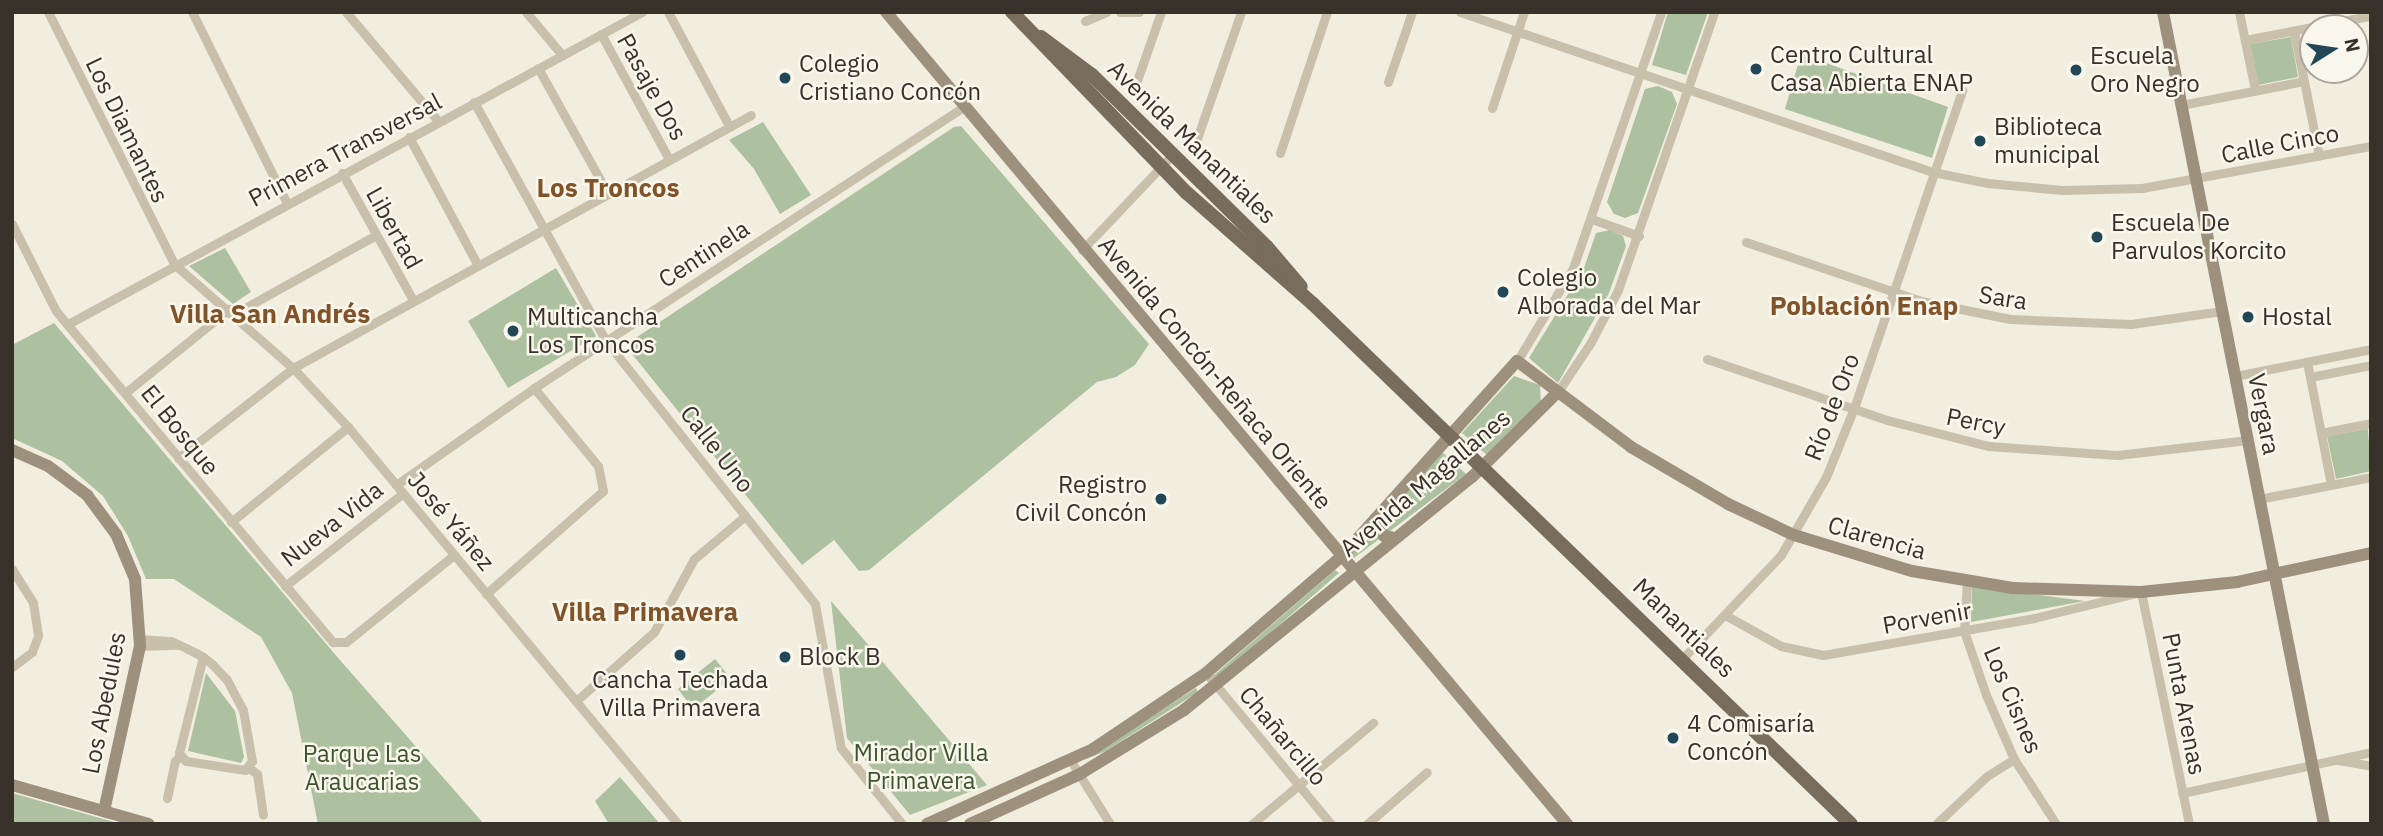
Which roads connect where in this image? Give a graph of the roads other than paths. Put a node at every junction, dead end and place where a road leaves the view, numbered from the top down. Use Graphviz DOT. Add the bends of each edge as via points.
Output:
graph roads {
  1 [pos="48,12"];
  2 [pos="192,12"];
  3 [pos="346,12"];
  4 [pos="526,12"];
  5 [pos="642,12"];
  6 [pos="668,12"];
  7 [pos="887,12"];
  8 [pos="1012,12"];
  9 [pos="1106,12"];
  10 [pos="1120,12"];
  11 [pos="1139,12"];
  12 [pos="1161,12"];
  13 [pos="1241,12"];
  14 [pos="1327,12"];
  15 [pos="1412,12"];
  16 [pos="1460,12"];
  17 [pos="1524,12"];
  18 [pos="1661,12"];
  19 [pos="1714,12"];
  20 [pos="2163,12"];
  21 [pos="2239,12"];
  22 [pos="1092,17"];
  23 [pos="1026,26"];
  24 [pos="2299,30"];
  25 [pos="2294,31"];
  26 [pos="1517,32"];
  27 [pos="601,34"];
  28 [pos="2245,40"];
  29 [pos="562,55"];
  30 [pos="2299,56"];
  31 [pos="538,68"];
  32 [pos="1640,73"];
  33 [pos="1388,82"];
  34 [pos="2299,82"];
  35 [pos="2305,84"];
  36 [pos="1689,90"];
  37 [pos="1962,90"];
  38 [pos="2255,90"];
  39 [pos="1133,92"];
  40 [pos="474,102"];
  41 [pos="2181,105"];
  42 [pos="965,106"];
  43 [pos="1492,108"];
  44 [pos="751,115"];
  45 [pos="438,121"];
  46 [pos="729,126"];
  47 [pos="409,137"];
  48 [pos="2371,146"];
  49 [pos="1194,147"];
  50 [pos="1280,153"];
  51 [pos="1173,155"];
  52 [pos="2319,156"];
  53 [pos="669,159"];
  54 [pos="1161,167"];
  55 [pos="1933,172"];
  56 [pos="342,173"];
  57 [pos="2196,180"];
  58 [pos="607,192"];
  59 [pos="287,203"];
  60 [pos="1592,219"];
  61 [pos="12,224"];
  62 [pos="543,226"];
  63 [pos="376,235"];
  64 [pos="1639,236"];
  65 [pos="1746,242"];
  66 [pos="1082,250"];
  67 [pos="174,264"];
  68 [pos="477,264"];
  69 [pos="1892,292"];
  70 [pos="412,300"];
  71 [pos="1313,304"];
  72 [pos="2222,311"];
  73 [pos="232,312"];
  74 [pos="68,324"];
  75 [pos="607,341"];
  76 [pos="2371,349"];
  77 [pos="1707,359"];
  78 [pos="1517,361"];
  79 [pos="2307,362"];
  80 [pos="2371,365"];
  81 [pos="293,368"];
  82 [pos="2235,376"];
  83 [pos="2310,377"];
  84 [pos="534,388"];
  85 [pos="125,393"];
  86 [pos="1557,393"];
  87 [pos="1854,408"];
  88 [pos="2371,423"];
  89 [pos="348,427"];
  90 [pos="2321,433"];
  91 [pos="1447,437"];
  92 [pos="2248,440"];
  93 [pos="12,450"];
  94 [pos="178,458"];
  95 [pos="1482,469"];
  96 [pos="2371,477"];
  97 [pos="2331,484"];
  98 [pos="399,489"];
  99 [pos="2259,499"];
  100 [pos="745,516"];
  101 [pos="1376,520"];
  102 [pos="231,522"];
  103 [pos="1794,535"];
  104 [pos="1394,538"];
  105 [pos="2371,553"];
  106 [pos="454,555"];
  107 [pos="1342,556"];
  108 [pos="12,569"];
  109 [pos="1353,570"];
  110 [pos="2274,573"];
  111 [pos="1967,581"];
  112 [pos="285,586"];
  113 [pos="2141,592"];
  114 [pos="486,594"];
  115 [pos="1725,615"];
  116 [pos="1964,631"];
  117 [pos="140,643"];
  118 [pos="203,657"];
  119 [pos="1683,658"];
  120 [pos="12,667"];
  121 [pos="1206,673"];
  122 [pos="1216,686"];
  123 [pos="576,701"];
  124 [pos="1373,723"];
  125 [pos="2371,752"];
  126 [pos="180,756"];
  127 [pos="2014,759"];
  128 [pos="2334,759"];
  129 [pos="1071,761"];
  130 [pos="2371,765"];
  131 [pos="2312,766"];
  132 [pos="248,767"];
  133 [pos="1427,772"];
  134 [pos="1080,774"];
  135 [pos="12,785"];
  136 [pos="1300,785"];
  137 [pos="2182,793"];
  138 [pos="167,798"];
  139 [pos="104,811"];
  140 [pos="263,815"];
  141 [pos="149,824"];
  142 [pos="678,824"];
  143 [pos="902,824"];
  144 [pos="927,824"];
  145 [pos="970,824"];
  146 [pos="1110,824"];
  147 [pos="1252,824"];
  148 [pos="1331,824"];
  149 [pos="1367,824"];
  150 [pos="1567,824"];
  151 [pos="1851,824"];
  152 [pos="1936,824"];
  153 [pos="2056,824"];
  154 [pos="2189,824"];
  155 [pos="2324,824"];
  1 -- 67 [label="street, Los Diamantes"];
  2 -- 59 [label="street"];
  3 -- 45 [label="street"];
  4 -- 29 [label="street"];
  5 -- 27 [label="street, Primera Transversal"];
  6 -- 46 [label="street"];
  7 -- 42 [label="street, Avenida Concón-Reñaca Oriente"];
  8 -- 23 [label="main road, Avenida Manantiales"];
  9 -- 22 [label="street"];
  10 -- 11 [label="street"];
  12 -- 39 [label="street"];
  13 -- 49 [label="street"];
  14 -- 50 [label="street"];
  15 -- 33 [label="street"];
  16 -- 26 [label="street, Calle Cinco"];
  17 -- 26 [label="street"];
  18 -- 32 [label="street, Avenida Magallanes"];
  19 -- 36 [label="street, Avenida Magallanes"];
  20 -- 41 [label="street, Vergara"];
  21 -- 28 [label="street"];
  23 -- 51 [label="main road, Avenida Manantiales" via="1084,68"];
  23 -- 54 [label="main road, Avenida Manantiales"];
  24 -- 25 [label="street"];
  25 -- 28 [label="street"];
  25 -- 30 [label="street"];
  26 -- 32 [label="street, Calle Cinco"];
  26 -- 43 [label="street"];
  27 -- 29 [label="street, Primera Transversal"];
  27 -- 53 [label="street, Pasaje Dos"];
  28 -- 38 [label="street"];
  29 -- 31 [label="street, Primera Transversal"];
  31 -- 40 [label="street, Primera Transversal"];
  31 -- 58 [label="street"];
  32 -- 36 [label="street, Calle Cinco"];
  32 -- 60 [label="street, Avenida Magallanes"];
  34 -- 38 [label="street"];
  35 -- 52 [label="street"];
  36 -- 55 [label="street, Calle Cinco"];
  36 -- 64 [label="street, Avenida Magallanes"];
  37 -- 55 [label="street, Río de Oro"];
  38 -- 41 [label="street"];
  40 -- 45 [label="street, Primera Transversal"];
  40 -- 62 [label="street, Calle Uno"];
  41 -- 57 [label="street, Vergara"];
  42 -- 66 [label="street, Avenida Concón-Reñaca Oriente"];
  42 -- 75 [label="street, Centinela"];
  44 -- 46 [label="street"];
  45 -- 47 [label="street, Primera Transversal"];
  46 -- 53 [label="street"];
  47 -- 56 [label="street, Primera Transversal"];
  47 -- 68 [label="street"];
  48 -- 52 [label="street, Calle Cinco"];
  51 -- 54 [label="street"];
  51 -- 71 [label="main road, Avenida Manantiales" via="1267,247"];
  52 -- 57 [label="street, Calle Cinco"];
  53 -- 58 [label="street"];
  54 -- 66 [label="street"];
  54 -- 71 [label="main road, Avenida Manantiales"];
  55 -- 57 [label="street, Calle Cinco" via="2062,190 2116,190"];
  55 -- 69 [label="street, Río de Oro"];
  56 -- 59 [label="street, Primera Transversal"];
  56 -- 63 [label="street, Libertad"];
  57 -- 72 [label="street, Vergara"];
  58 -- 62 [label="street"];
  59 -- 67 [label="street, Primera Transversal"];
  60 -- 64 [label="street"];
  60 -- 78 [label="street, Avenida Magallanes" via="1563,290"];
  61 -- 74 [label="street, El Bosque" via="56,311"];
  62 -- 68 [label="street"];
  62 -- 75 [label="street, Calle Uno"];
  63 -- 70 [label="street, Libertad"];
  63 -- 73 [label="street"];
  64 -- 86 [label="street, Avenida Magallanes" via="1606,316"];
  65 -- 69 [label="street, Sara"];
  66 -- 107 [label="street, Avenida Concón-Reñaca Oriente"];
  67 -- 73 [label="street, José Yáñez"];
  67 -- 74 [label="street, Primera Transversal"];
  68 -- 70 [label="street"];
  69 -- 72 [label="street, Sara" via="1980,315 2070,325 2161,321"];
  69 -- 87 [label="street, Río de Oro"];
  70 -- 81 [label="street"];
  71 -- 91 [label="main road, Avenida Manantiales"];
  72 -- 82 [label="street, Vergara"];
  73 -- 81 [label="street, José Yáñez"];
  73 -- 85 [label="street"];
  74 -- 85 [label="street, El Bosque"];
  75 -- 84 [label="street, Centinela"];
  75 -- 100 [label="street, Calle Uno"];
  76 -- 79 [label="street"];
  77 -- 87 [label="street, Percy"];
  78 -- 86 [label="street, Clarencia"];
  78 -- 91 [label="street, Avenida Magallanes"];
  79 -- 82 [label="street"];
  79 -- 83 [label="street"];
  80 -- 83 [label="street"];
  81 -- 89 [label="street, José Yáñez"];
  81 -- 94 [label="street"];
  82 -- 92 [label="street, Vergara"];
  83 -- 90 [label="street"];
  84 -- 98 [label="street, Centinela"];
  84 -- 114 [label="street" via="598,466 603,491"];
  85 -- 94 [label="street, El Bosque"];
  86 -- 95 [label="street, Avenida Magallanes"];
  86 -- 103 [label="street, Clarencia" via="1665,468"];
  87 -- 92 [label="street, Percy" via="1954,439 2057,454 2147,454"];
  87 -- 103 [label="street, Río de Oro" via="1826,477"];
  88 -- 90 [label="street"];
  89 -- 98 [label="street, José Yáñez"];
  89 -- 102 [label="street"];
  90 -- 97 [label="street"];
  91 -- 95 [label="main road, Avenida Manantiales"];
  91 -- 101 [label="street, Avenida Magallanes"];
  92 -- 99 [label="street, Vergara"];
  93 -- 117 [label="street, Los Abedules" via="68,479 108,520 135,579"];
  94 -- 102 [label="street, El Bosque"];
  95 -- 104 [label="street, Avenida Magallanes"];
  95 -- 119 [label="main road, Manantiales"];
  96 -- 97 [label="street"];
  97 -- 99 [label="street"];
  98 -- 106 [label="street, José Yáñez"];
  98 -- 112 [label="street, Nueva Vida"];
  99 -- 110 [label="street, Vergara"];
  100 -- 123 [label="street" via="694,559 654,632"];
  100 -- 143 [label="street, Calle Uno" via="819,611 841,748"];
  101 -- 104 [label="street" via="1384,536"];
  101 -- 107 [label="street, Avenida Magallanes"];
  102 -- 112 [label="street, El Bosque"];
  103 -- 111 [label="street, Clarencia" via="1878,563"];
  103 -- 115 [label="street, Río de Oro"];
  104 -- 109 [label="street, Avenida Magallanes"];
  105 -- 110 [label="street, Clarencia"];
  106 -- 112 [label="street, El Bosque" via="340,644"];
  106 -- 114 [label="street, José Yáñez"];
  107 -- 109 [label="street, Avenida Concón-Reñaca Oriente"];
  107 -- 121 [label="street, Avenida Magallanes"];
  108 -- 120 [label="street" via="33,603 38,636 32,653"];
  109 -- 122 [label="street, Avenida Magallanes"];
  109 -- 150 [label="street, Avenida Concón-Reñaca Oriente"];
  110 -- 113 [label="street, Clarencia" via="2215,585"];
  110 -- 131 [label="street, Vergara"];
  111 -- 113 [label="street, Clarencia" via="2041,590"];
  111 -- 116 [label="street, Los Cisnes"];
  113 -- 116 [label="street, Porvenir"];
  113 -- 137 [label="street, Punta Arenas"];
  114 -- 123 [label="street, José Yáñez"];
  115 -- 116 [label="street, Porvenir" via="1781,646 1824,655"];
  115 -- 119 [label="street, Río de Oro"];
  116 -- 127 [label="street, Los Cisnes"];
  117 -- 118 [label="street" via="177,645"];
  117 -- 139 [label="street, Los Abedules"];
  118 -- 126 [label="street"];
  118 -- 132 [label="street" via="238,698 252,761"];
  119 -- 151 [label="main road, Manantiales"];
  121 -- 122 [label="street, Chañarcillo"];
  121 -- 129 [label="street, Avenida Magallanes" via="1129,728"];
  122 -- 134 [label="street, Avenida Magallanes"];
  122 -- 136 [label="street, Chañarcillo"];
  123 -- 142 [label="street, José Yáñez"];
  124 -- 136 [label="street"];
  125 -- 128 [label="street"];
  126 -- 132 [label="street" via="240,771"];
  126 -- 138 [label="street"];
  127 -- 152 [label="street" via="1987,776"];
  127 -- 153 [label="street, Los Cisnes"];
  128 -- 130 [label="street"];
  128 -- 131 [label="street"];
  129 -- 134 [label="street"];
  129 -- 144 [label="street, Avenida Magallanes"];
  131 -- 137 [label="street"];
  131 -- 155 [label="street, Vergara"];
  132 -- 140 [label="street" via="257,774"];
  133 -- 149 [label="street"];
  134 -- 145 [label="street, Avenida Magallanes"];
  134 -- 146 [label="street"];
  135 -- 139 [label="street"];
  136 -- 147 [label="street"];
  136 -- 148 [label="street, Chañarcillo"];
  137 -- 154 [label="street, Punta Arenas"];
  139 -- 141 [label="street"];
}
